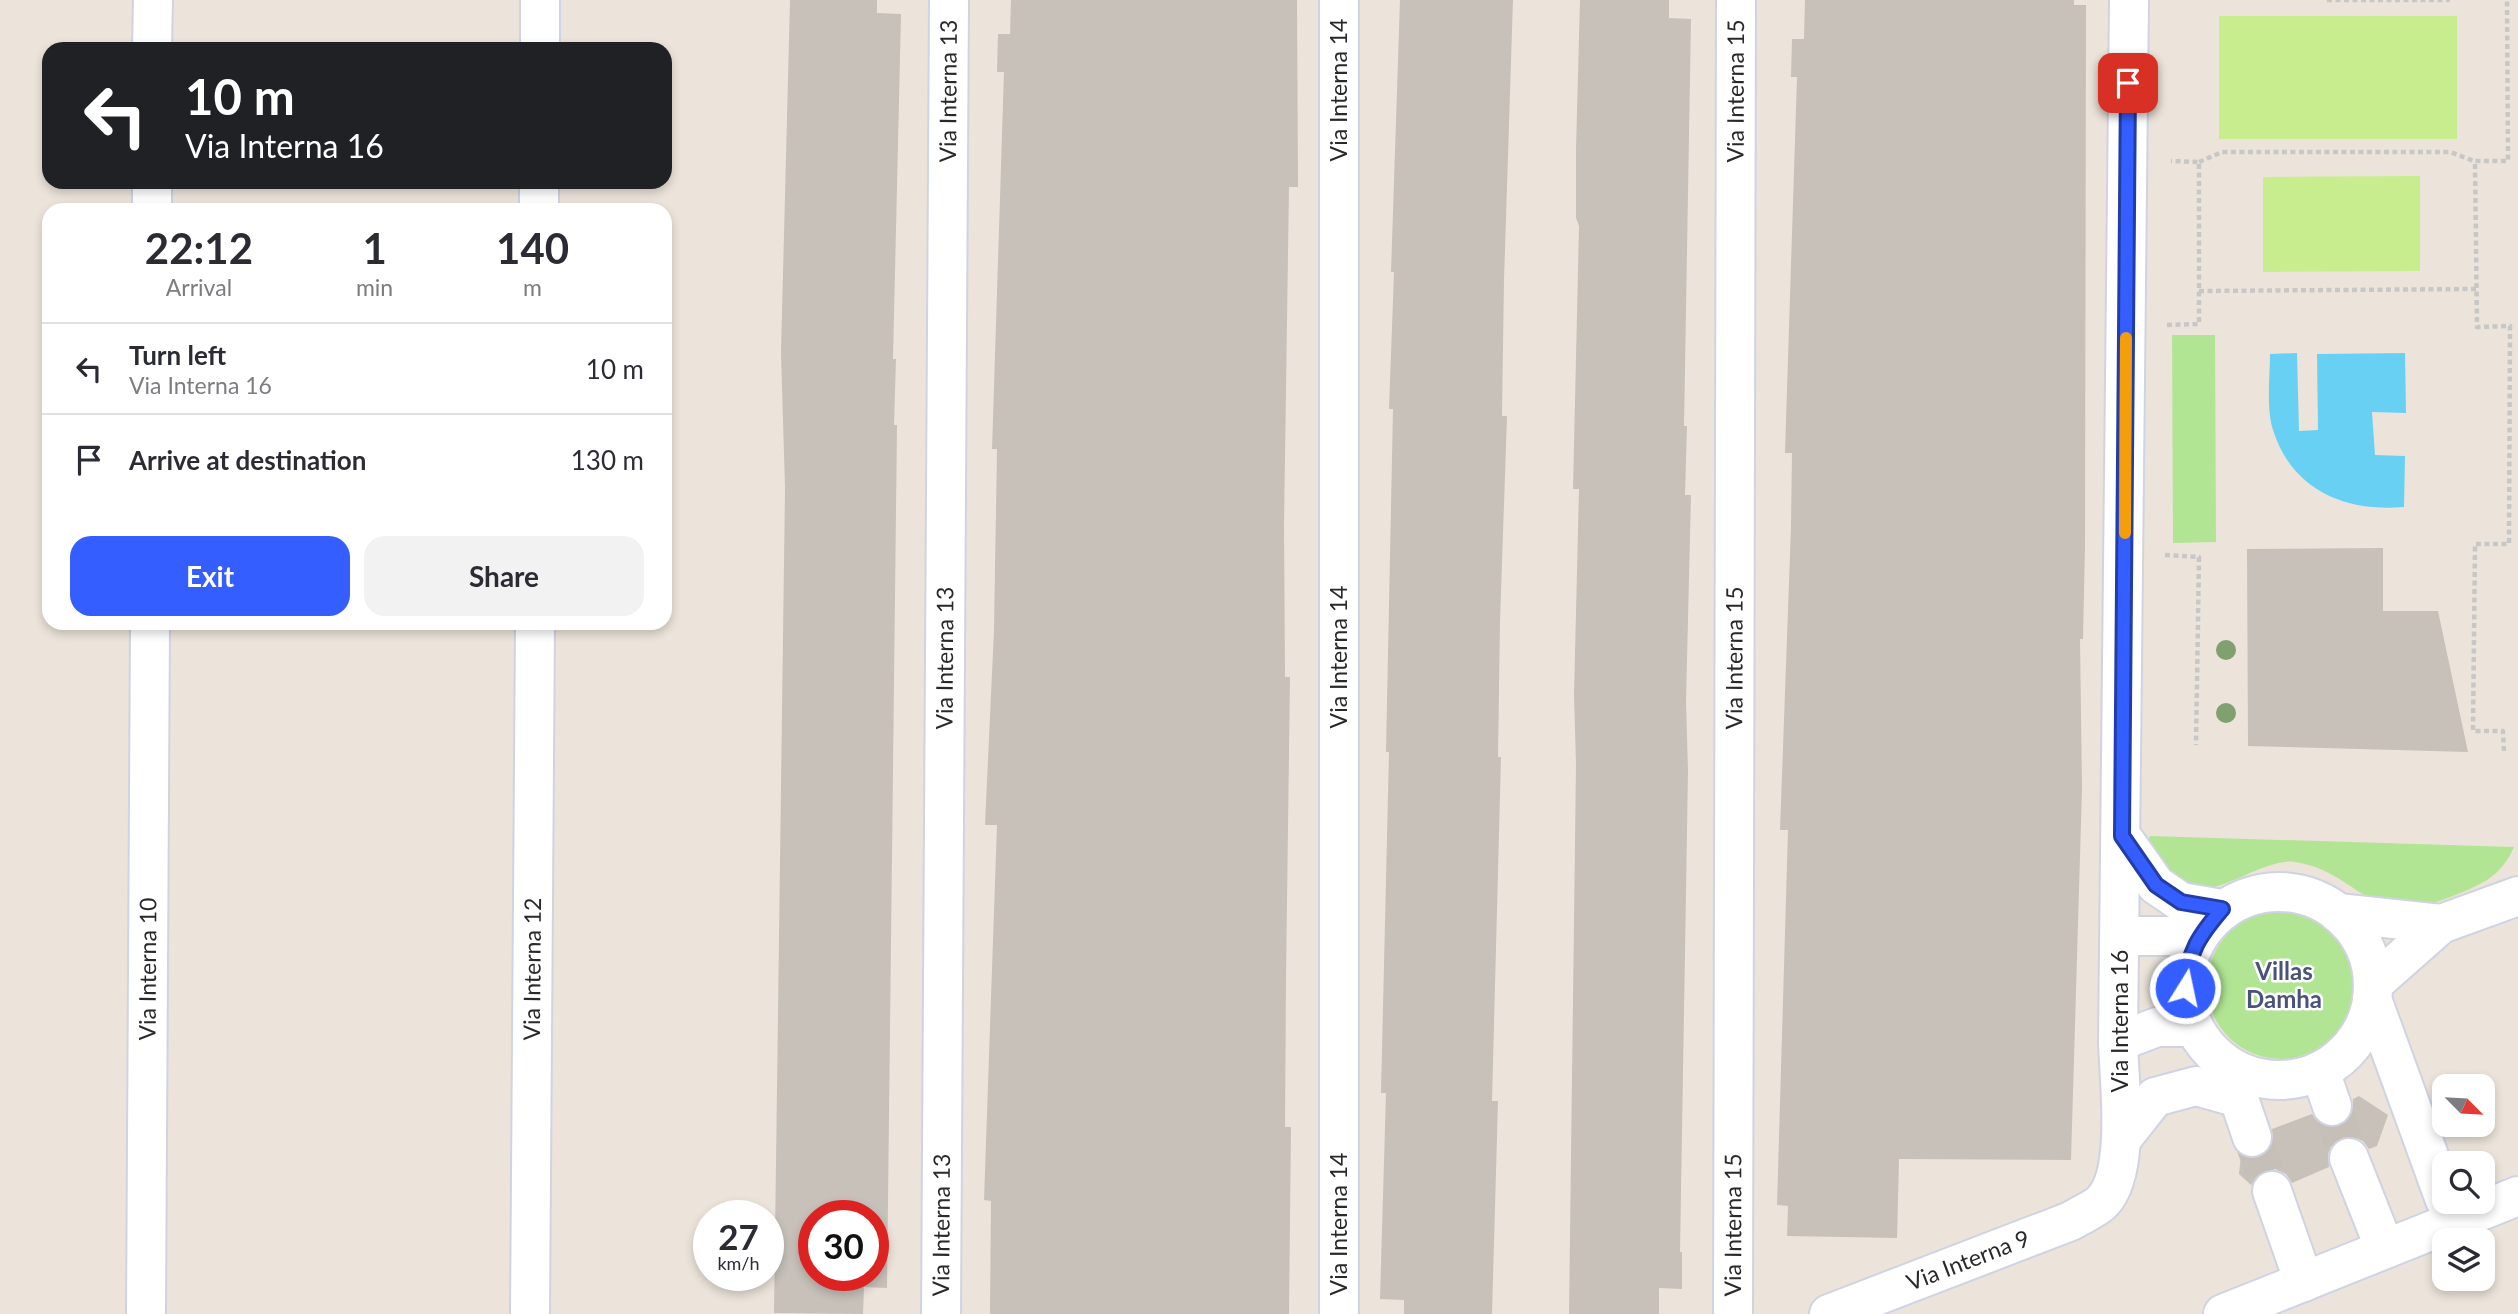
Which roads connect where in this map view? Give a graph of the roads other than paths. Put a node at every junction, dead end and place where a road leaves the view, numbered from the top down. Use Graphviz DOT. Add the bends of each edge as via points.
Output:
graph roads {
  1 [pos="153,0"];
  2 [pos="540,0"];
  3 [pos="949,0"];
  4 [pos="1339,0"];
  5 [pos="1736,0"];
  6 [pos="2129,0"];
  7 [pos="152,42"];
  8 [pos="540,42"];
  9 [pos="150,630"];
  10 [pos="535,630"];
  11 [pos="2122,836"];
  12 [pos="2518,896"];
  13 [pos="2338,913"];
  14 [pos="2211,922"];
  15 [pos="2441,924"];
  16 [pos="2120,936"];
  17 [pos="2372,992"];
  18 [pos="2194,1027"];
  19 [pos="2118,1042"];
  20 [pos="2234,1082"];
  21 [pos="2252,1136"];
  22 [pos="2122,1140"];
  23 [pos="2349,1158"];
  24 [pos="2432,1163"];
  25 [pos="2272,1191"];
  26 [pos="2518,1196"];
  27 [pos="2495,1200"];
  28 [pos="2103,1201"];
  29 [pos="2439,1214"];
  30 [pos="2385,1250"];
  31 [pos="2304,1282"];
  32 [pos="146,1314"];
  33 [pos="530,1314"];
  34 [pos="941,1314"];
  35 [pos="1339,1314"];
  36 [pos="1733,1314"];
  37 [pos="1829,1314"];
  38 [pos="2223,1314"];
  1 -- 7 [label="street"];
  2 -- 8 [label="street"];
  3 -- 34 [label="street, Via Interna 13"];
  4 -- 35 [label="street, Via Interna 14"];
  5 -- 36 [label="street, Via Interna 15"];
  6 -- 11 [label="street, Via Interna 16"];
  9 -- 32 [label="street, Via Interna 10"];
  10 -- 33 [label="street, Via Interna 12"];
  11 -- 14 [label="street" via="2156,885"];
  11 -- 16 [label="street, Via Interna 16"];
  12 -- 15 [label="street"];
  13 -- 14 [label="street" via="2314,899 2286,892 2258,894"];
  13 -- 15 [label="street"];
  13 -- 17 [label="street" via="2356,933 2368,957"];
  14 -- 16 [label="street"];
  14 -- 18 [label="street" via="2188,961 2185,988"];
  15 -- 17 [label="street"];
  16 -- 19 [label="street, Via Interna 16"];
  17 -- 20 [label="street" via="2366,1021 2339,1058 2326,1088 2297,1079 2250,1077"];
  17 -- 24 [label="street"];
  18 -- 19 [label="street" via="2157,1027"];
  18 -- 20 [label="street"];
  19 -- 22 [label="street, Via Interna 16"];
  20 -- 21 [label="street"];
  20 -- 22 [label="street" via="2155,1097"];
  22 -- 28 [label="street, Via Interna 16" via="2117,1172"];
  23 -- 30 [label="street"];
  25 -- 31 [label="street"];
  26 -- 27 [label="street"];
  28 -- 37 [label="street, Via Interna 9" via="2071,1221"];
  29 -- 30 [label="street"];
  30 -- 31 [label="street"];
  31 -- 38 [label="street"];
}
